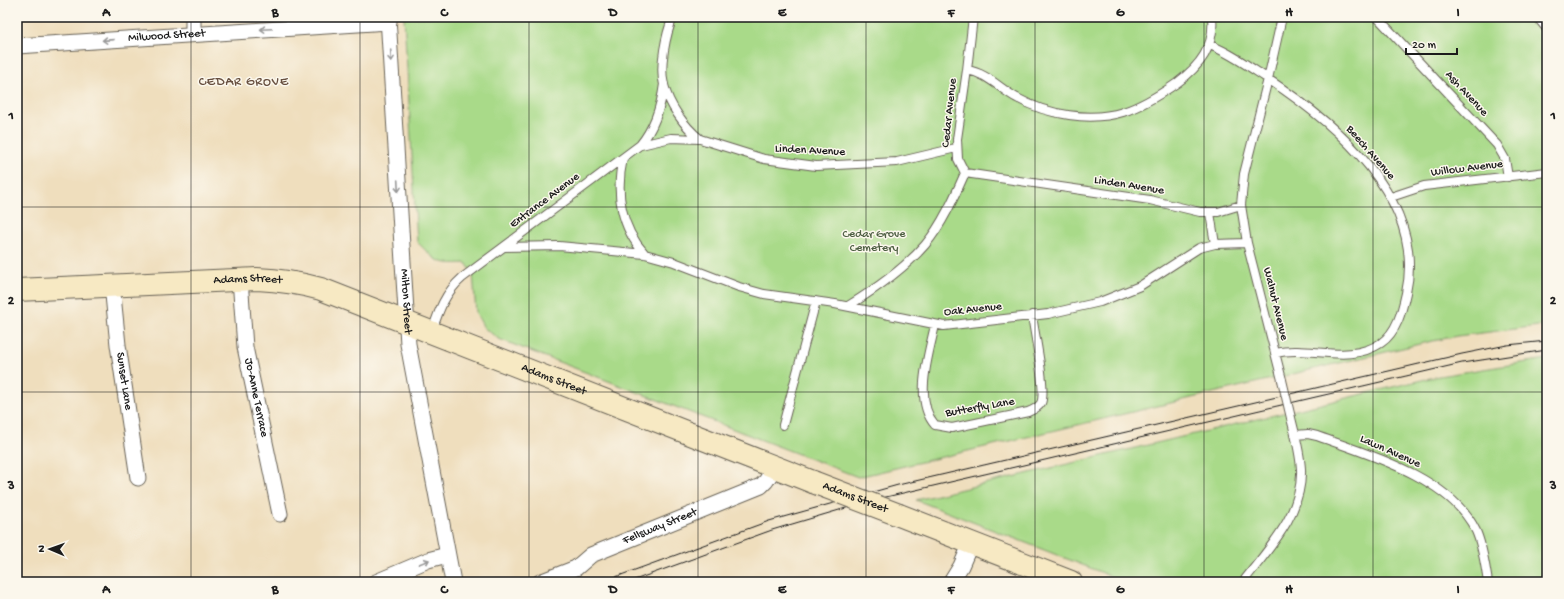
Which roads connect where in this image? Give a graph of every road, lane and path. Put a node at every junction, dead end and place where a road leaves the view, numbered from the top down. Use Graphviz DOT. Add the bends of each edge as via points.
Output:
graph roads {
  1 [pos="193,17"];
  2 [pos="673,17"];
  3 [pos="973,17"];
  4 [pos="1212,17"];
  5 [pos="1282,17"];
  6 [pos="1377,17"];
  7 [pos="1537,17"];
  8 [pos="389,20"];
  9 [pos="1547,29"];
  10 [pos="194,34"];
  11 [pos="1210,45"];
  12 [pos="17,46"];
  13 [pos="967,70"];
  14 [pos="1268,79"];
  15 [pos="664,84"];
  16 [pos="700,139"];
  17 [pos="640,145"];
  18 [pos="956,148"];
  19 [pos="623,158"];
  20 [pos="1547,172"];
  21 [pos="965,173"];
  22 [pos="1508,176"];
  23 [pos="1391,197"];
  24 [pos="1241,205"];
  25 [pos="1210,213"];
  26 [pos="1247,243"];
  27 [pos="1215,244"];
  28 [pos="504,247"];
  29 [pos="645,254"];
  30 [pos="240,280"];
  31 [pos="112,285"];
  32 [pos="17,290"];
  33 [pos="816,301"];
  34 [pos="848,306"];
  35 [pos="1032,315"];
  36 [pos="406,323"];
  37 [pos="935,325"];
  38 [pos="431,333"];
  39 [pos="1275,353"];
  40 [pos="783,425"];
  41 [pos="1295,435"];
  42 [pos="775,467"];
  43 [pos="138,478"];
  44 [pos="280,514"];
  45 [pos="971,543"];
  46 [pos="447,555"];
  47 [pos="376,582"];
  48 [pos="453,582"];
  49 [pos="540,582"];
  50 [pos="953,582"];
  51 [pos="1071,582"];
  52 [pos="1242,582"];
  53 [pos="1488,582"];
  1 -- 10 [label="street"];
  2 -- 15 [label="lane, Entrance Avenue" via="665,43"];
  3 -- 13 [label="lane, Cedar Avenue"];
  4 -- 11 [label="lane"];
  5 -- 14 [label="lane, Walnut Avenue"];
  6 -- 22 [label="lane, Ash Avenue" via="1497,145 1505,159"];
  7 -- 9 [label="lane"];
  8 -- 10 [label="street, Milwood Street, one-way"];
  8 -- 36 [label="street, Milton Street, one-way"];
  10 -- 12 [label="street, Milwood Street, one-way"];
  11 -- 13 [label="lane" via="1194,69 1171,87 1134,108 1111,115 1074,115 1037,107 1016,98 983,75"];
  11 -- 14 [label="lane, Beech Avenue"];
  13 -- 18 [label="lane, Cedar Avenue"];
  14 -- 23 [label="lane, Beech Avenue" via="1297,98 1334,129 1378,178"];
  14 -- 24 [label="lane, Walnut Avenue" via="1244,174"];
  15 -- 16 [label="lane" via="681,119"];
  15 -- 17 [label="lane, Entrance Avenue" via="657,116 650,132"];
  16 -- 17 [label="lane, Linden Avenue" via="671,138"];
  16 -- 18 [label="lane, Linden Avenue" via="764,159 816,166 897,162"];
  17 -- 19 [label="lane, Entrance Avenue"];
  18 -- 21 [label="lane, Cedar Avenue"];
  19 -- 28 [label="lane, Entrance Avenue"];
  19 -- 29 [label="lane" via="619,188 622,211 629,232"];
  20 -- 22 [label="lane, Willow Avenue"];
  21 -- 25 [label="lane, Linden Avenue" via="1150,200"];
  21 -- 34 [label="lane" via="926,244 906,264"];
  22 -- 23 [label="lane, Willow Avenue" via="1424,186"];
  23 -- 39 [label="lane, Beech Avenue" via="1406,243 1409,273 1401,315 1389,336 1373,348 1352,354 1296,350"];
  24 -- 25 [label="lane, Linden Avenue"];
  24 -- 26 [label="lane, Walnut Avenue"];
  25 -- 27 [label="lane"];
  26 -- 27 [label="lane, Oak Avenue"];
  26 -- 39 [label="lane, Walnut Avenue"];
  27 -- 35 [label="lane, Oak Avenue" via="1193,251 1152,279 1121,295 1076,308"];
  28 -- 29 [label="lane, Oak Avenue" via="571,246"];
  28 -- 38 [label="lane, Entrance Avenue" via="454,285 442,303"];
  29 -- 33 [label="lane, Oak Avenue" via="674,262 751,291"];
  30 -- 31 [label="main road, Adams Street"];
  30 -- 36 [label="main road, Adams Street" via="272,280 306,285"];
  30 -- 44 [label="street, Jo-Anne Terrace" via="246,347"];
  31 -- 32 [label="main road, Adams Street"];
  31 -- 43 [label="street, Sunset Lane" via="118,345"];
  33 -- 34 [label="lane, Oak Avenue"];
  33 -- 40 [label="lane"];
  34 -- 37 [label="lane, Oak Avenue"];
  35 -- 37 [label="lane, Oak Avenue" via="952,326"];
  35 -- 37 [label="lane, Butterfly Lane" via="1043,389 1042,402 1028,412 952,428 935,425 929,415 925,398 924,382"];
  36 -- 38 [label="main road, Adams Street"];
  36 -- 46 [label="street, Milton Street"];
  38 -- 42 [label="main road, Adams Street"];
  39 -- 41 [label="lane, Walnut Avenue, bridge"];
  41 -- 52 [label="lane, Walnut Avenue" via="1301,470 1296,502 1279,534"];
  41 -- 53 [label="lane, Lawn Avenue" via="1317,436 1390,462 1414,474 1450,500 1462,510 1475,530 1483,550"];
  42 -- 45 [label="main road, Adams Street, bridge"];
  42 -- 49 [label="street, Fellsway Street" via="760,486 591,555 576,568"];
  45 -- 50 [label="street"];
  45 -- 51 [label="main road, Adams Street"];
  47 -- 46 [label="street, one-way" via="428,560"];
  46 -- 48 [label="street, Milton Street"];
}
